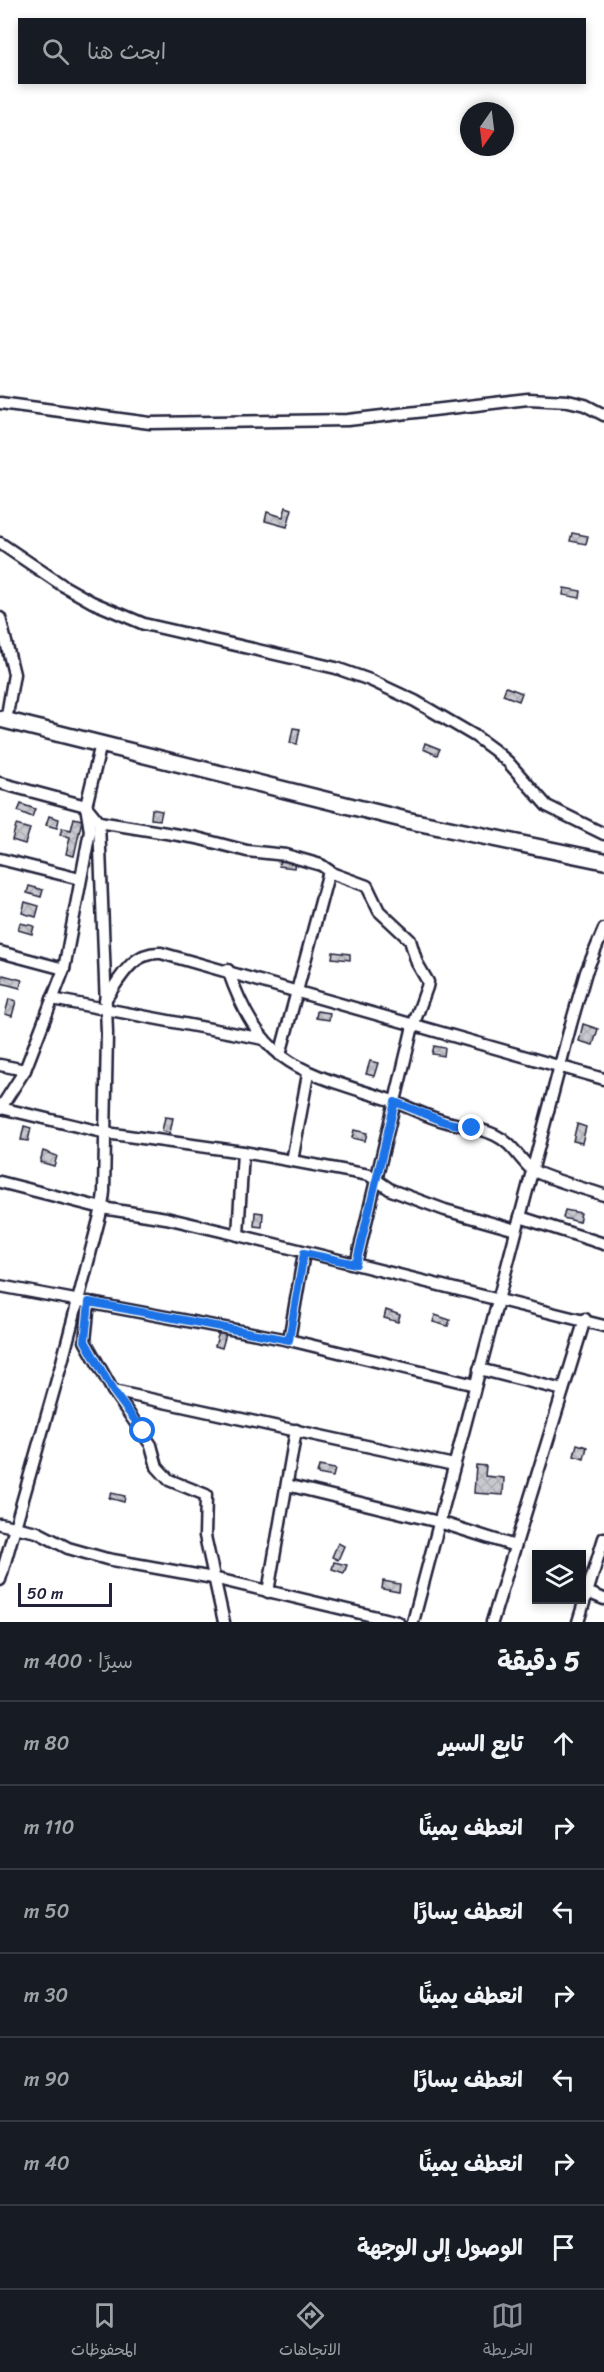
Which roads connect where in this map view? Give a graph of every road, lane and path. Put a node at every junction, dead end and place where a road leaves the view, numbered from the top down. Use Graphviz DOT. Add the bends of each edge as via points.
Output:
graph roads {
  1 [pos="0,403"];
  2 [pos="604,415"];
  3 [pos="0,543"];
  4 [pos="0,618"];
  5 [pos="3,720"];
  6 [pos="101,744"];
  7 [pos="0,783"];
  8 [pos="86,806"];
  9 [pos="99,822"];
  10 [pos="604,834"];
  11 [pos="0,859"];
  12 [pos="604,861"];
  13 [pos="329,871"];
  14 [pos="80,879"];
  15 [pos="604,929"];
  16 [pos="0,952"];
  17 [pos="64,969"];
  18 [pos="228,970"];
  19 [pos="298,992"];
  20 [pos="52,999"];
  21 [pos="105,1005"];
  22 [pos="413,1026"];
  23 [pos="264,1039"];
  24 [pos="280,1055"];
  25 [pos="0,1065"];
  26 [pos="560,1068"];
  27 [pos="25,1070"];
  28 [pos="308,1074"];
  29 [pos="604,1079"];
  30 [pos="395,1102"];
  31 [pos="1,1108"];
  32 [pos="106,1133"];
  33 [pos="243,1152"];
  34 [pos="292,1161"];
  35 [pos="532,1170"];
  36 [pos="376,1178"];
  37 [pos="0,1182"];
  38 [pos="604,1195"];
  39 [pos="102,1208"];
  40 [pos="520,1217"];
  41 [pos="516,1230"];
  42 [pos="238,1235"];
  43 [pos="604,1244"];
  44 [pos="304,1253"];
  45 [pos="356,1264"];
  46 [pos="0,1286"];
  47 [pos="497,1298"];
  48 [pos="84,1301"];
  49 [pos="585,1320"];
  50 [pos="604,1326"];
  51 [pos="289,1340"];
  52 [pos="479,1369"];
  53 [pos="475,1385"];
  54 [pos="563,1390"];
  55 [pos="113,1391"];
  56 [pos="296,1430"];
  57 [pos="454,1465"];
  58 [pos="286,1485"];
  59 [pos="439,1522"];
  60 [pos="0,1524"];
  61 [pos="14,1526"];
  62 [pos="604,1538"];
  63 [pos="515,1546"];
  64 [pos="213,1578"];
  65 [pos="0,1580"];
  66 [pos="268,1592"];
  67 [pos="587,1592"];
  68 [pos="604,1599"];
  69 [pos="496,1621"];
  70 [pos="224,1622"];
  71 [pos="398,1622"];
  72 [pos="413,1622"];
  73 [pos="578,1622"];
  1 -- 2 [label="street" via="150,423 348,420 528,399 568,401"];
  3 -- 10 [label="street" via="92,602 144,624 336,668 415,700 494,750 547,806"];
  4 -- 5 [label="street" via="14,674"];
  5 -- 6 [label="main road"];
  6 -- 8 [label="street"];
  6 -- 12 [label="main road" via="406,820"];
  7 -- 8 [label="street"];
  8 -- 9 [label="street"];
  8 -- 14 [label="street" via="90,831"];
  9 -- 13 [label="street" via="286,855"];
  9 -- 21 [label="street"];
  11 -- 14 [label="street"];
  13 -- 19 [label="street"];
  13 -- 22 [label="street" via="367,886 379,911 410,940 428,982"];
  14 -- 17 [label="street"];
  15 -- 26 [label="street" via="586,972"];
  16 -- 17 [label="street"];
  17 -- 20 [label="street"];
  18 -- 19 [label="street"];
  18 -- 21 [label="street" via="161,952 144,953 134,960"];
  18 -- 23 [label="street" via="246,1016"];
  19 -- 22 [label="street"];
  19 -- 24 [label="street"];
  20 -- 21 [label="street"];
  20 -- 27 [label="street"];
  21 -- 23 [label="street"];
  21 -- 32 [label="street"];
  22 -- 26 [label="street"];
  22 -- 30 [label="street"];
  23 -- 24 [label="street"];
  24 -- 28 [label="street"];
  25 -- 27 [label="street"];
  26 -- 29 [label="street"];
  26 -- 35 [label="street"];
  27 -- 31 [label="street"];
  28 -- 30 [label="street"];
  28 -- 34 [label="street"];
  30 -- 35 [label="street" via="445,1122 496,1136 515,1148"];
  30 -- 36 [label="street"];
  31 -- 32 [label="street"];
  32 -- 33 [label="street"];
  32 -- 39 [label="street"];
  33 -- 34 [label="street"];
  33 -- 42 [label="street"];
  34 -- 36 [label="street"];
  35 -- 38 [label="street"];
  35 -- 40 [label="street"];
  36 -- 41 [label="street" via="392,1190 445,1210"];
  36 -- 45 [label="street"];
  37 -- 39 [label="street"];
  39 -- 42 [label="street"];
  39 -- 48 [label="street"];
  40 -- 41 [label="street"];
  40 -- 43 [label="street"];
  41 -- 47 [label="street"];
  42 -- 44 [label="street"];
  44 -- 45 [label="street"];
  44 -- 51 [label="street"];
  45 -- 47 [label="street"];
  46 -- 48 [label="street"];
  47 -- 49 [label="street"];
  47 -- 52 [label="street"];
  48 -- 51 [label="street"];
  48 -- 55 [label="street" via="85,1341"];
  48 -- 61 [label="street"];
  49 -- 50 [label="street"];
  49 -- 54 [label="street"];
  51 -- 53 [label="street"];
  52 -- 53 [label="street"];
  52 -- 54 [label="street"];
  53 -- 57 [label="street"];
  54 -- 63 [label="street"];
  55 -- 56 [label="street"];
  55 -- 64 [label="street" via="143,1431 157,1467 169,1480 206,1495 205,1536"];
  56 -- 57 [label="street"];
  56 -- 58 [label="street"];
  57 -- 59 [label="street"];
  58 -- 59 [label="street"];
  58 -- 66 [label="street"];
  59 -- 63 [label="street"];
  59 -- 72 [label="street"];
  60 -- 61 [label="street"];
  61 -- 64 [label="street" via="47,1535 62,1546 89,1554"];
  61 -- 65 [label="street"];
  62 -- 67 [label="street"];
  63 -- 69 [label="street"];
  64 -- 66 [label="street"];
  64 -- 70 [label="street"];
  66 -- 71 [label="street"];
  67 -- 68 [label="street"];
  67 -- 73 [label="street"];
}
